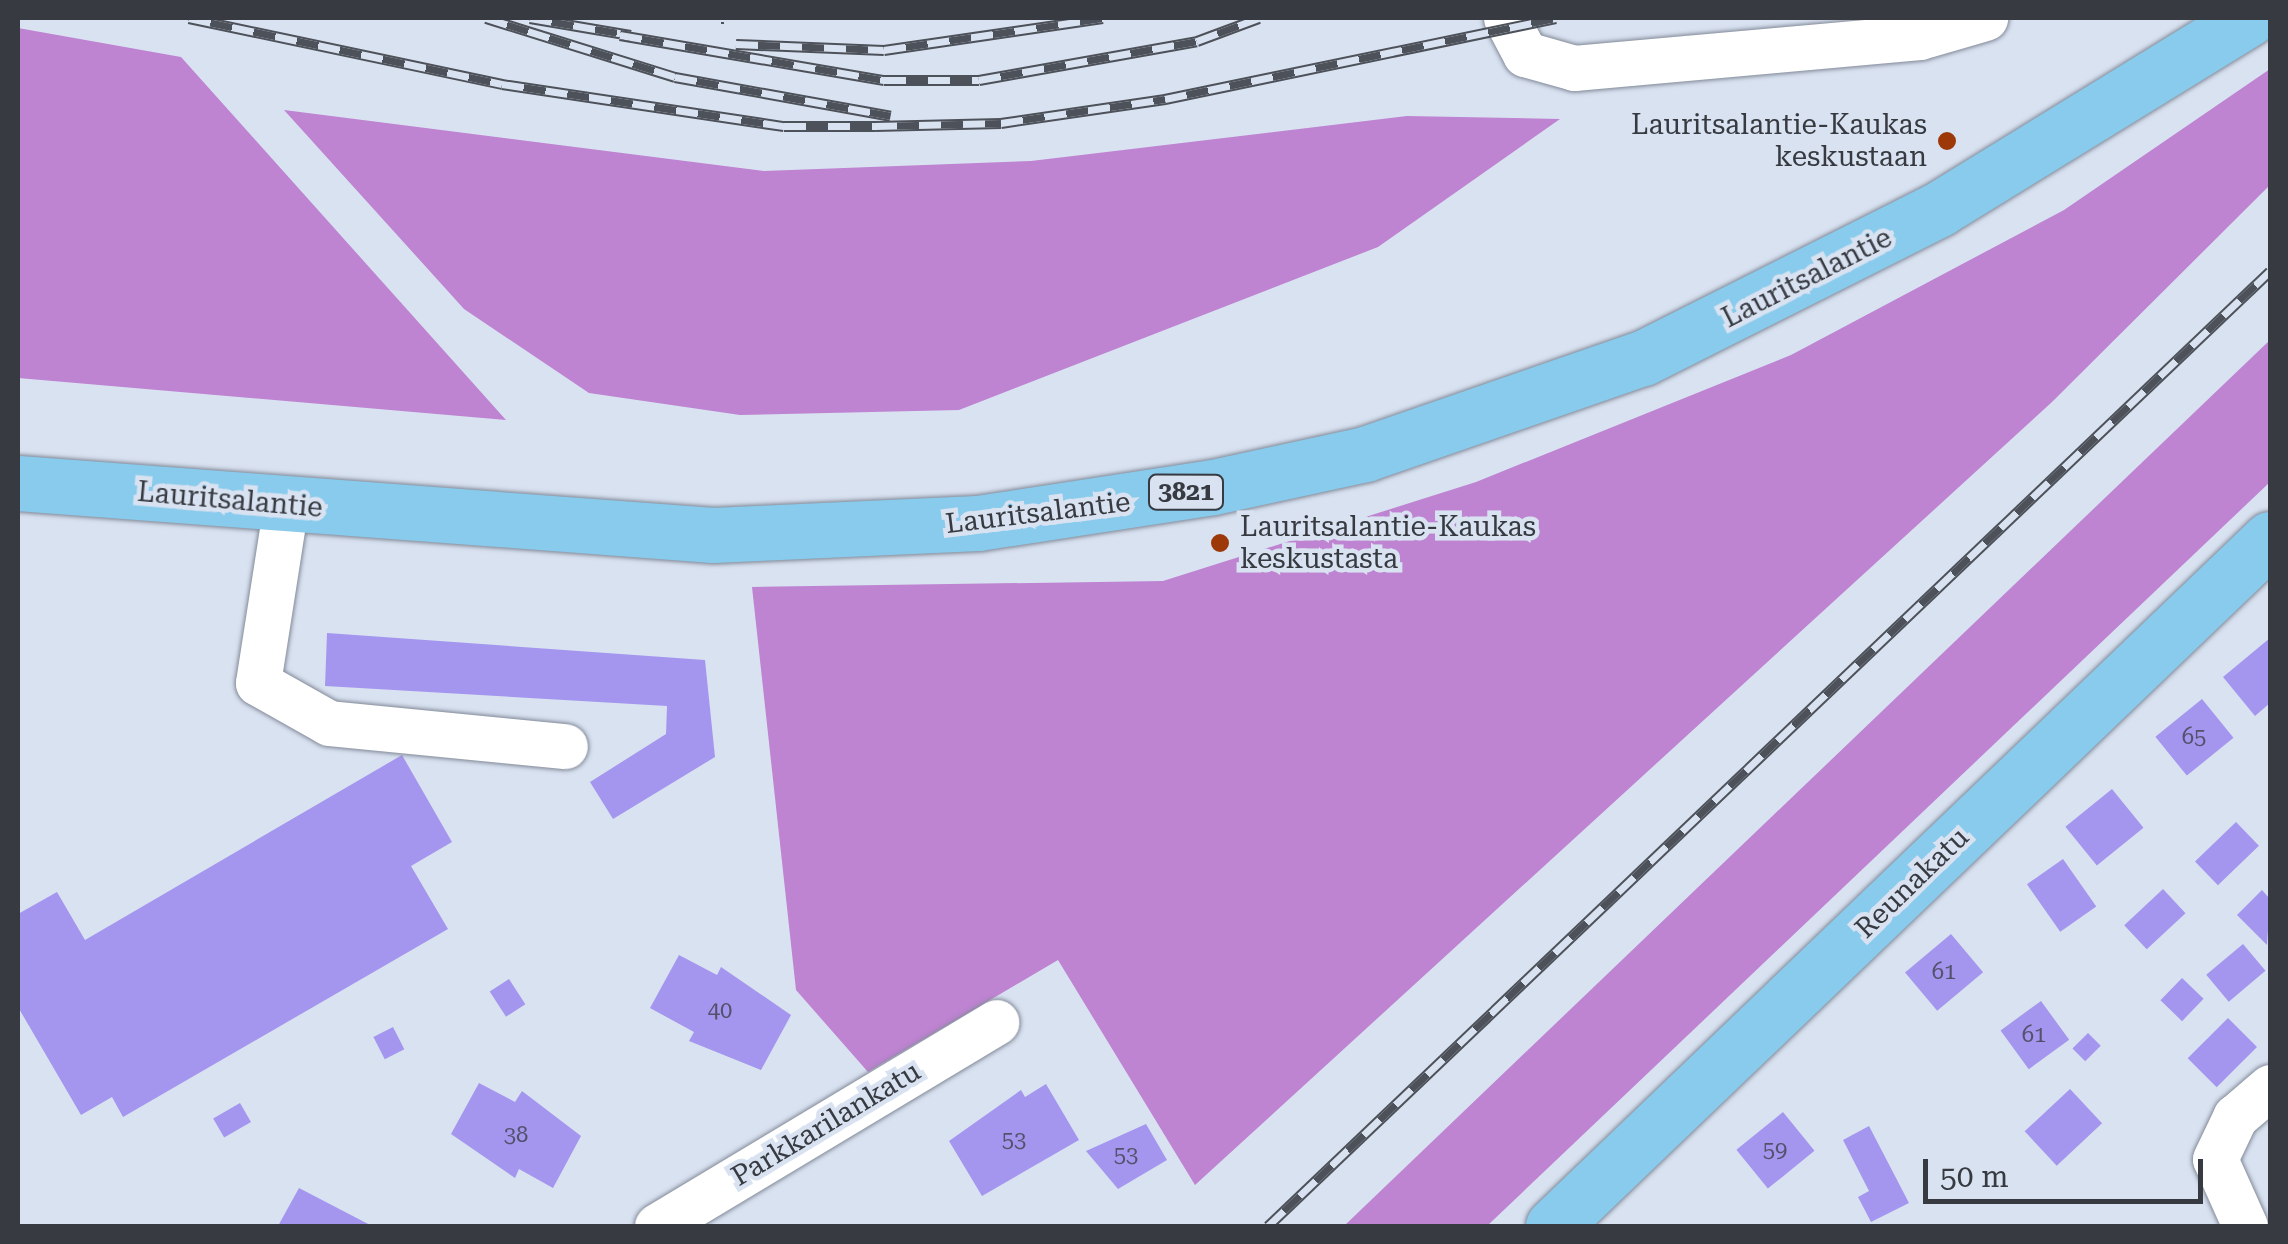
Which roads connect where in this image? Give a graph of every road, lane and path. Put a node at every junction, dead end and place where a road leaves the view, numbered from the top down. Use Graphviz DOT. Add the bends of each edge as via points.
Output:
graph roads {
  1 [pos="1506,18"];
  2 [pos="1985,18"];
  3 [pos="2249,18"];
  4 [pos="18,483"];
  5 [pos="286,504"];
  6 [pos="2270,539"];
  7 [pos="565,746"];
  8 [pos="996,1022"];
  9 [pos="2270,1087"];
  10 [pos="657,1226"];
  11 [pos="1552,1226"];
  12 [pos="2245,1226"];
  1 -- 2 [label="street" via="1526,54 1574,68 1920,37"];
  3 -- 5 [label="main road, Lauritsalantie / 3821" via="1799,286 1643,358 1365,454 1086,510 836,535 712,535"];
  4 -- 5 [label="main road, Lauritsalantie / 3821"];
  5 -- 7 [label="street" via="258,683 329,723"];
  6 -- 11 [label="main road, Reunakatu"];
  8 -- 10 [label="street, Parkkarilankatu"];
  9 -- 12 [label="street" via="2235,1117 2216,1160"];
}
